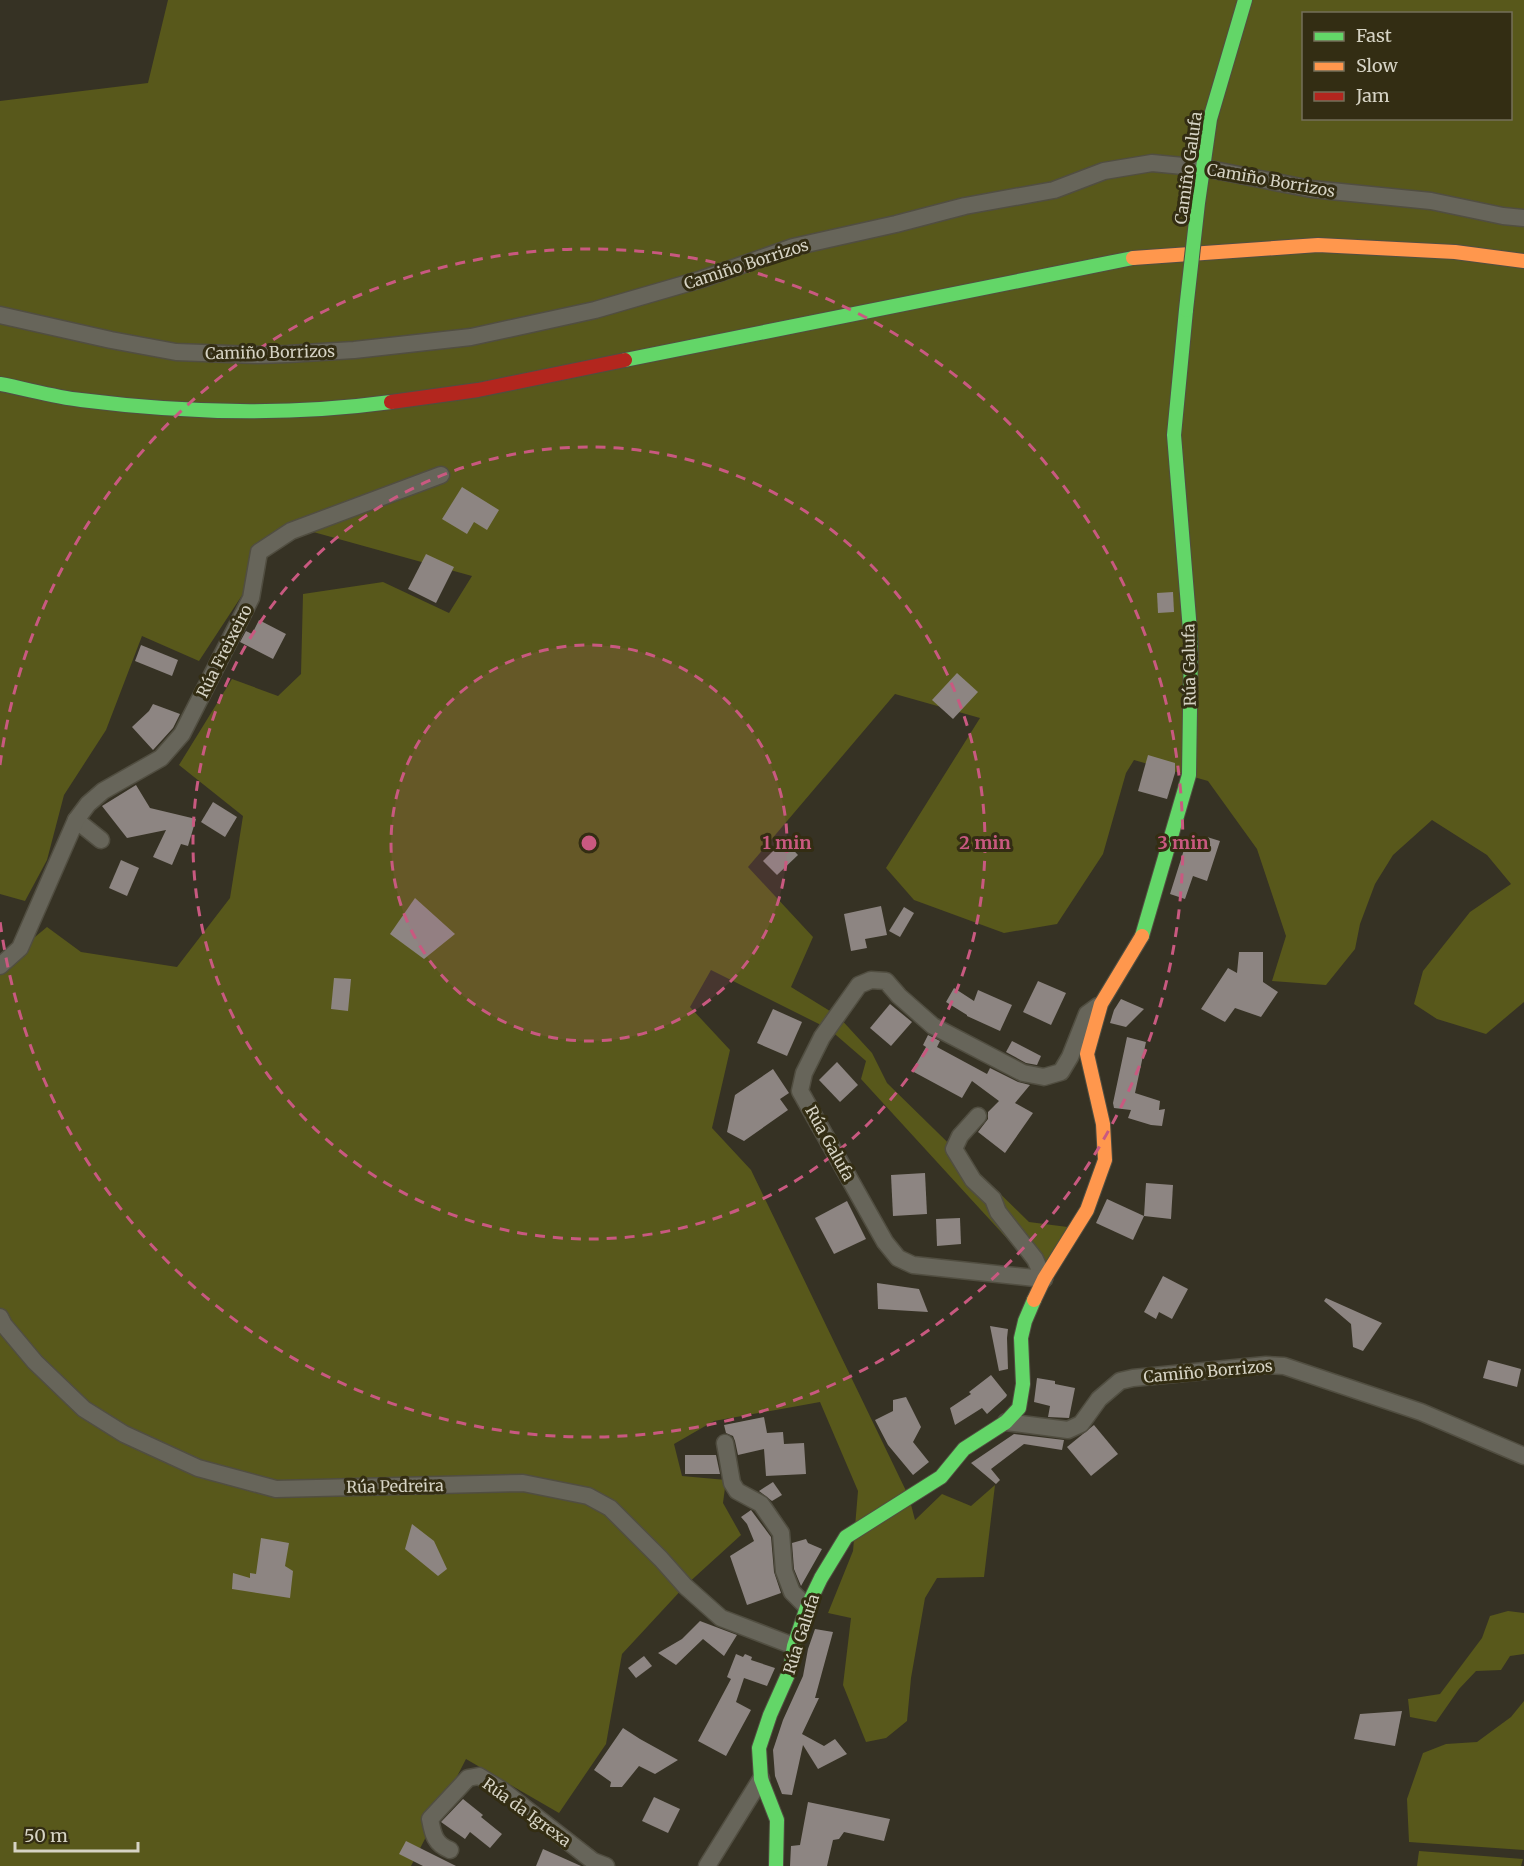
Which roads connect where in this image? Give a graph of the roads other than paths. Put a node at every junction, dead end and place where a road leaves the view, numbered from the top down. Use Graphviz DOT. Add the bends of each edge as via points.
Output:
graph roads {
  1 [pos="1245,0"];
  2 [pos="1204,168"];
  3 [pos="1524,218"];
  4 [pos="1524,261"];
  5 [pos="1186,310"];
  6 [pos="0,315"];
  7 [pos="0,384"];
  8 [pos="441,475"];
  9 [pos="76,820"];
  10 [pos="101,840"];
  11 [pos="0,966"];
  12 [pos="1101,1004"];
  13 [pos="978,1116"];
  14 [pos="1044,1279"];
  15 [pos="0,1317"];
  16 [pos="1006,1422"];
  17 [pos="725,1443"];
  18 [pos="1524,1456"];
  19 [pos="807,1607"];
  20 [pos="794,1646"];
  21 [pos="761,1779"];
  22 [pos="450,1850"];
  23 [pos="606,1866"];
  24 [pos="707,1866"];
  25 [pos="776,1866"];
  1 -- 2 [label="main road, Camiño Galufa" via="1210,119"];
  2 -- 3 [label="street, Camiño Borrizos" via="1311,189 1431,201"];
  2 -- 5 [label="main road, Camiño Galufa, bridge"];
  2 -- 6 [label="street, Camiño Borrizos" via="1152,163 1104,171 1054,190 965,206 793,247 595,310 471,337 288,354 176,352"];
  4 -- 7 [label="main road" via="1455,252 1318,245 1136,257 478,390 353,407 220,412 80,400"];
  5 -- 12 [label="main road, Rúa Galufa" via="1174,435 1191,643 1190,775 1143,934"];
  8 -- 9 [label="street, Rúa Freixeiro" via="291,531 259,552 250,598 182,734 161,758 103,791"];
  9 -- 10 [label="street"];
  9 -- 11 [label="street, Rúa Freixeiro" via="20,948"];
  12 -- 14 [label="main road, Rúa Galufa" via="1087,1054 1103,1124 1105,1160 1087,1210"];
  12 -- 14 [label="street, Rúa Galufa" via="1087,1014 1061,1072 1044,1077 1023,1074 933,1026 886,981 871,980 859,985 822,1037 800,1090 885,1242 898,1258 913,1265"];
  13 -- 14 [label="street" via="954,1149 973,1180 993,1198 998,1212 1035,1259"];
  14 -- 16 [label="main road, Rúa Galufa" via="1021,1338 1023,1384 1019,1408"];
  15 -- 20 [label="street, Rúa Pedreira" via="35,1362 84,1409 124,1434 198,1468 276,1489 523,1483 588,1496 610,1508 721,1618"];
  16 -- 18 [label="street, Camiño Borrizos" via="1068,1430 1082,1425 1099,1398 1120,1381 1275,1365 1421,1412"];
  16 -- 19 [label="main road, Rúa Galufa" via="964,1449 941,1477 846,1537"];
  17 -- 19 [label="street" via="732,1483 737,1491 761,1504 781,1533 784,1571 792,1592"];
  19 -- 20 [label="main road, Rúa Galufa"];
  20 -- 21 [label="main road, Rúa Galufa" via="790,1670 759,1748"];
  21 -- 24 [label="street"];
  21 -- 25 [label="main road, Rúa Galufa" via="777,1820"];
  22 -- 23 [label="street, Rúa da Igrexa" via="433,1837 430,1819 468,1778 479,1776 592,1861"];
}
